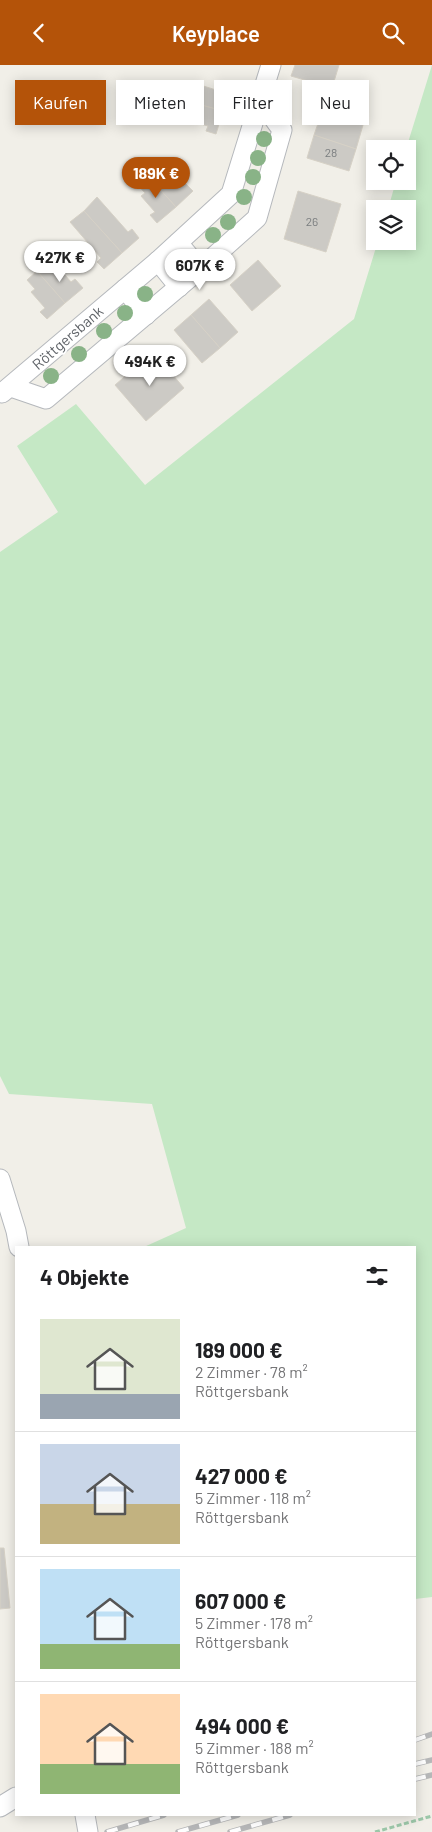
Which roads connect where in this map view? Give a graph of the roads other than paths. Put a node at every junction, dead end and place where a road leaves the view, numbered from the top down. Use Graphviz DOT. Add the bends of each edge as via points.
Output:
graph roads {
  1 [pos="271,65"];
  2 [pos="267,80"];
  3 [pos="253,125"];
  4 [pos="278,125"];
  5 [pos="178,243"];
  6 [pos="158,261"];
  7 [pos="200,269"];
  8 [pos="179,287"];
  9 [pos="126,289"];
  10 [pos="146,315"];
  11 [pos="5,391"];
  12 [pos="0,1179"];
  13 [pos="19,1246"];
  14 [pos="15,1798"];
  15 [pos="0,1807"];
  16 [pos="85,1816"];
  17 [pos="88,1832"];
  1 -- 2 [label="street, Röttgersbank"];
  3 -- 5 [label="street, Röttgersbank" via="231,194"];
  4 -- 7 [label="street, Röttgersbank" via="282,130 256,218"];
  5 -- 6 [label="street, Röttgersbank"];
  5 -- 7 [label="street"];
  6 -- 8 [label="street"];
  6 -- 9 [label="street, Röttgersbank"];
  7 -- 8 [label="street, Röttgersbank"];
  8 -- 10 [label="street, Röttgersbank"];
  9 -- 10 [label="street"];
  9 -- 11 [label="street, Röttgersbank"];
  10 -- 11 [label="street, Röttgersbank" via="46,399"];
  12 -- 13 [label="street"];
  14 -- 15 [label="street"];
  16 -- 17 [label="street"];
}
